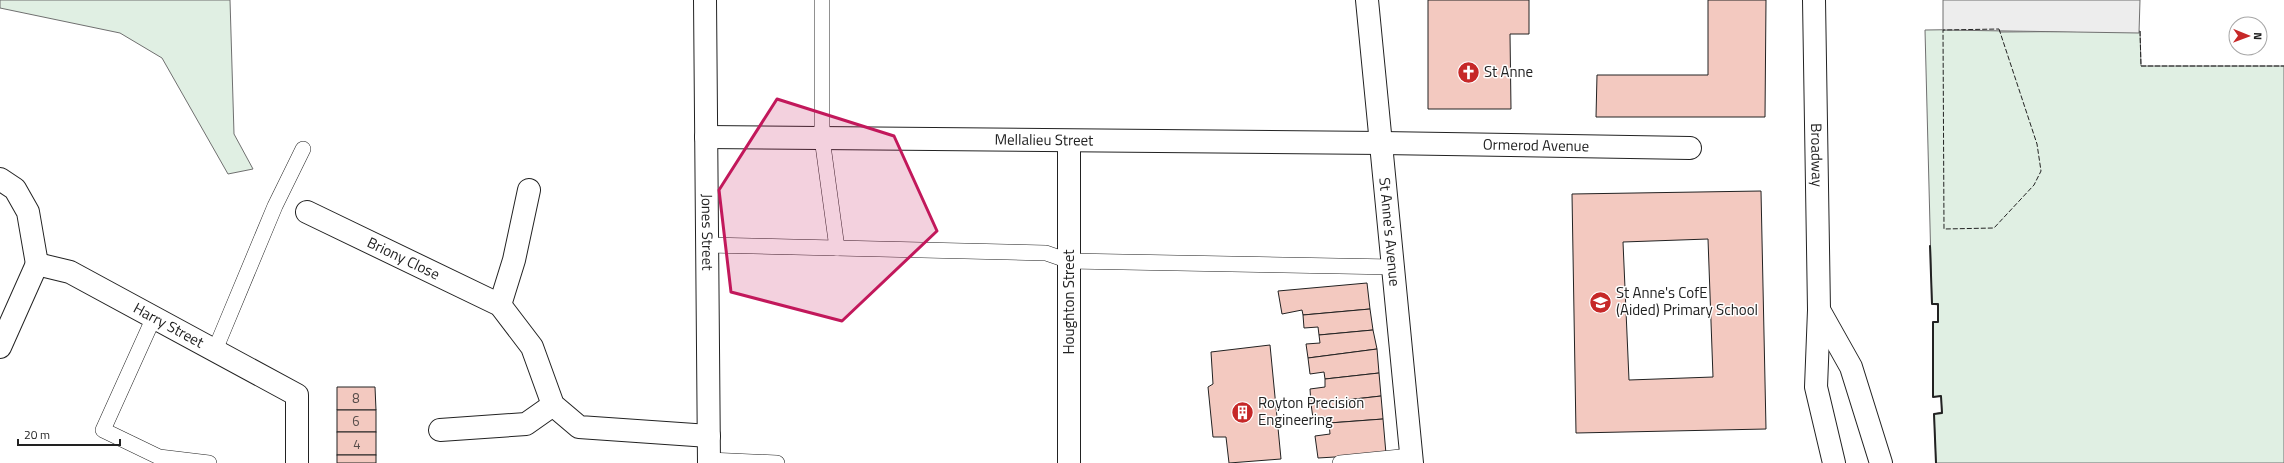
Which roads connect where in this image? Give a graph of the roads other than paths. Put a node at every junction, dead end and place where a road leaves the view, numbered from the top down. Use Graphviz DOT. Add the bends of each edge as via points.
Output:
graph roads {
  1 [pos="705,0"];
  2 [pos="822,0"];
  3 [pos="1367,0"];
  4 [pos="1814,0"];
  5 [pos="706,137"];
  6 [pos="822,138"];
  7 [pos="1069,141"];
  8 [pos="1382,143"];
  9 [pos="1690,148"];
  10 [pos="302,149"];
  11 [pos="0,179"];
  12 [pos="529,190"];
  13 [pos="306,212"];
  14 [pos="707,245"];
  15 [pos="837,248"];
  16 [pos="1069,261"];
  17 [pos="37,264"];
  18 [pos="1394,267"];
  19 [pos="500,305"];
  20 [pos="1819,310"];
  21 [pos="154,316"];
  22 [pos="0,347"];
  23 [pos="215,350"];
  24 [pos="553,405"];
  25 [pos="440,430"];
  26 [pos="709,436"];
  27 [pos="1412,460"];
  28 [pos="709,461"];
  29 [pos="209,463"];
  30 [pos="297,463"];
  31 [pos="777,463"];
  32 [pos="1069,463"];
  33 [pos="1340,463"];
  34 [pos="1834,463"];
  35 [pos="1881,463"];
  1 -- 5 [label="street, Jones Street"];
  2 -- 6 [label="lane"];
  3 -- 8 [label="street, St Anne's Avenue"];
  4 -- 20 [label="street, Broadway"];
  5 -- 6 [label="street, Mellalieu Street"];
  5 -- 14 [label="street, Jones Street"];
  6 -- 7 [label="street, Mellalieu Street"];
  6 -- 15 [label="lane"];
  7 -- 8 [label="street, Mellalieu Street"];
  7 -- 16 [label="street, Houghton Street"];
  8 -- 9 [label="street, Ormerod Avenue"];
  8 -- 18 [label="street, St Anne's Avenue"];
  10 -- 23 [label="lane" via="275,206"];
  11 -- 17 [label="street" via="16,189 28,212"];
  12 -- 19 [label="street" via="514,260"];
  13 -- 19 [label="street, Briony Close"];
  14 -- 15 [label="lane"];
  14 -- 26 [label="street, Jones Street"];
  15 -- 16 [label="lane" via="1046,253"];
  16 -- 18 [label="lane"];
  16 -- 32 [label="street, Houghton Street"];
  17 -- 21 [label="street, Harry Street" via="70,272"];
  17 -- 22 [label="street"];
  18 -- 27 [label="street, St Anne's Avenue"];
  19 -- 24 [label="street, Briony Close" via="532,347"];
  20 -- 34 [label="street, Broadway" via="1816,387"];
  20 -- 35 [label="street, Broadway" via="1851,367"];
  21 -- 23 [label="street, Harry Street"];
  21 -- 29 [label="lane" via="103,430 159,457"];
  23 -- 30 [label="street, Harry Street" via="297,395"];
  24 -- 25 [label="street" via="526,424"];
  24 -- 26 [label="street, Briony Close" via="579,427"];
  26 -- 28 [label="street, Jones Street"];
  27 -- 33 [label="lane"];
  28 -- 31 [label="lane"];
}
